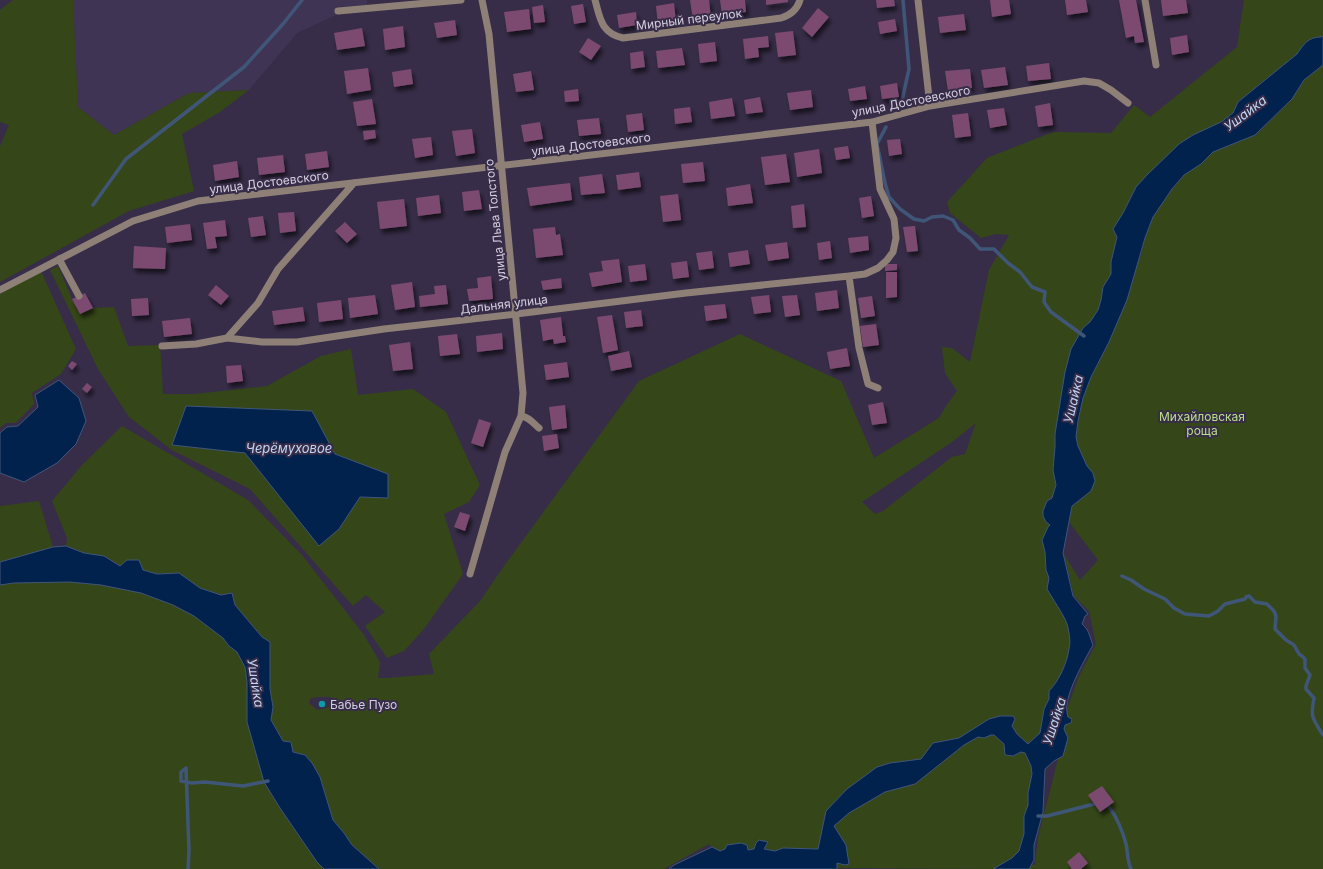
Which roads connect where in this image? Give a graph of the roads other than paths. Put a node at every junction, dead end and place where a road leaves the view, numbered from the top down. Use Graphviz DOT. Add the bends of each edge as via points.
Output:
graph roads {
  1 [pos="461,0"];
  2 [pos="482,0"];
  3 [pos="595,0"];
  4 [pos="800,0"];
  5 [pos="918,0"];
  6 [pos="1145,0"];
  7 [pos="338,12"];
  8 [pos="1156,65"];
  9 [pos="1128,102"];
  10 [pos="930,106"];
  11 [pos="872,122"];
  12 [pos="500,166"];
  13 [pos="354,183"];
  14 [pos="59,259"];
  15 [pos="849,276"];
  16 [pos="0,290"];
  17 [pos="79,296"];
  18 [pos="516,314"];
  19 [pos="228,338"];
  20 [pos="162,346"];
  21 [pos="878,388"];
  22 [pos="521,416"];
  23 [pos="539,428"];
  24 [pos="470,574"];
  1 -- 7 [label="street"];
  2 -- 12 [label="street, улица Льва Толстого" via="489,34"];
  3 -- 4 [label="street, Мирный переулок" via="603,27 615,36 623,38 781,18 795,11"];
  5 -- 10 [label="street"];
  6 -- 8 [label="street"];
  9 -- 10 [label="street, улица Достоевского" via="1099,83 1084,82"];
  10 -- 11 [label="street, улица Достоевского"];
  11 -- 12 [label="street, улица Достоевского"];
  11 -- 15 [label="street, Дальняя улица" via="880,189 894,219 894,252 878,268 865,274"];
  12 -- 13 [label="street, улица Достоевского"];
  12 -- 18 [label="street, улица Льва Толстого"];
  13 -- 14 [label="street, улица Достоевского" via="198,201 133,221"];
  13 -- 19 [label="street" via="278,268 258,302"];
  14 -- 16 [label="street, улица Достоевского"];
  14 -- 17 [label="street"];
  15 -- 18 [label="street, Дальняя улица"];
  15 -- 21 [label="street" via="859,348 868,384"];
  18 -- 19 [label="street, Дальняя улица" via="297,342 262,342"];
  18 -- 22 [label="street, улица Льва Толстого" via="523,393"];
  19 -- 20 [label="street, Дальняя улица" via="196,344"];
  22 -- 23 [label="street" via="526,416"];
  22 -- 24 [label="street, улица Льва Толстого" via="505,452"];
}
